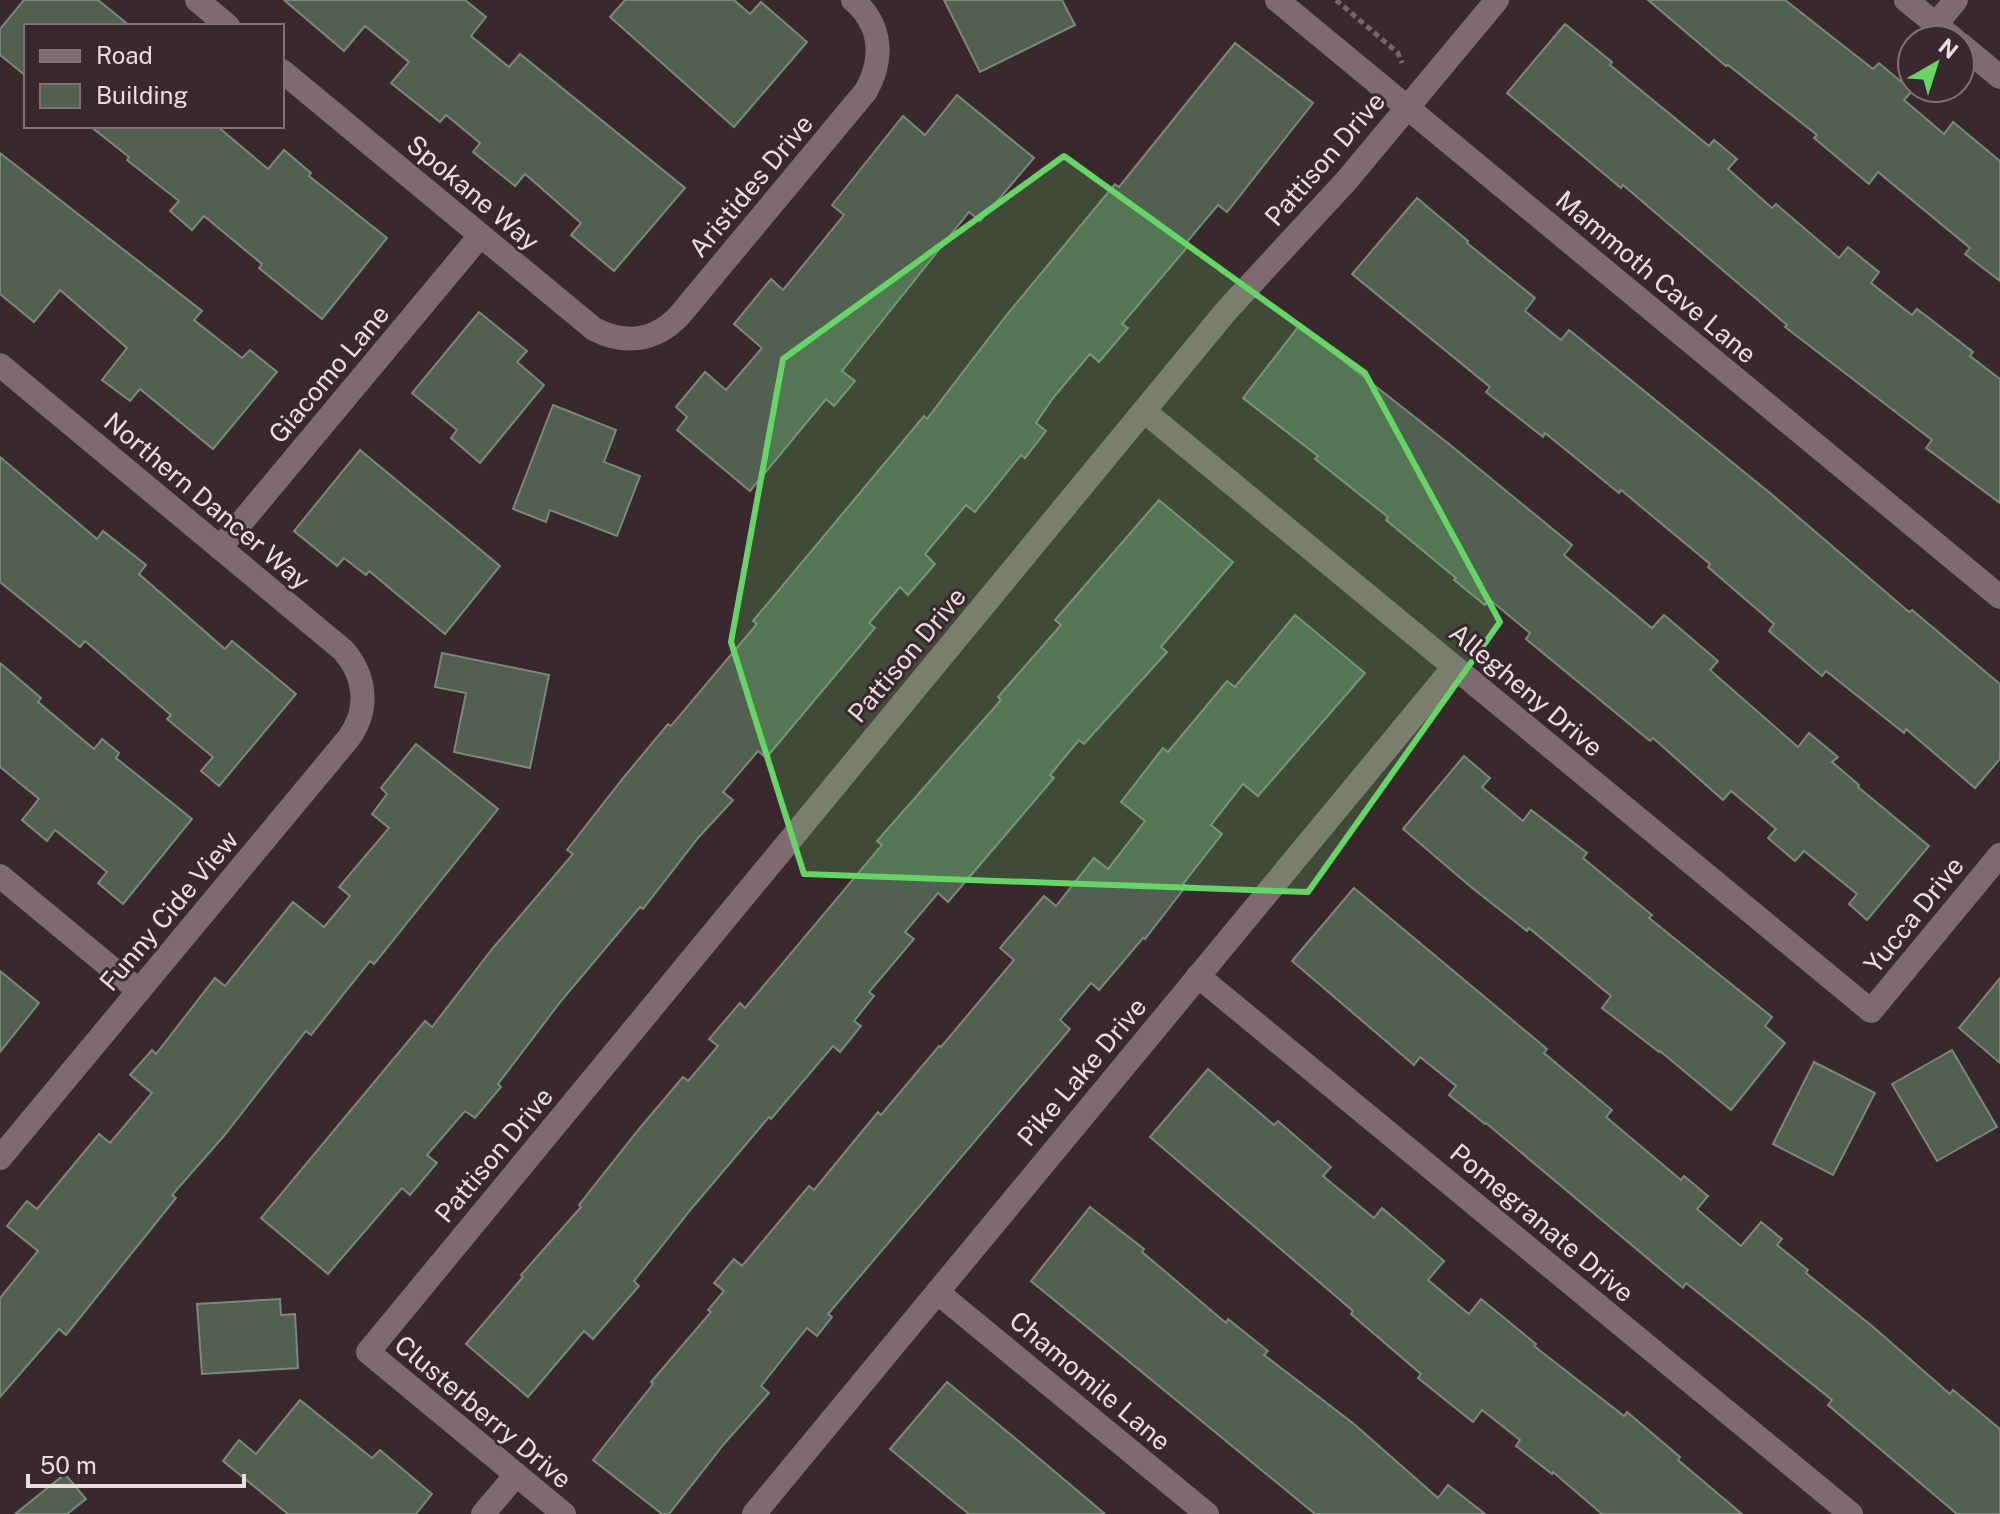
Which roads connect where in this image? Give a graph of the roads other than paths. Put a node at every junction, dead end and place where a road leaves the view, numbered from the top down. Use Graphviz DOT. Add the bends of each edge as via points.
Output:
graph roads {
  1 [pos="197,0"];
  2 [pos="853,0"];
  3 [pos="1277,0"];
  4 [pos="1497,0"];
  5 [pos="1906,0"];
  6 [pos="1956,0"];
  7 [pos="226,24"];
  8 [pos="1936,24"];
  9 [pos="1948,24"];
  10 [pos="1976,57"];
  11 [pos="284,73"];
  12 [pos="2000,77"];
  13 [pos="1407,108"];
  14 [pos="480,236"];
  15 [pos="638,339"];
  16 [pos="0,365"];
  17 [pos="1144,411"];
  18 [pos="220,548"];
  19 [pos="2000,597"];
  20 [pos="1454,667"];
  21 [pos="363,690"];
  22 [pos="2000,855"];
  23 [pos="0,876"];
  24 [pos="1198,976"];
  25 [pos="139,991"];
  26 [pos="1871,1011"];
  27 [pos="0,1158"];
  28 [pos="937,1292"];
  29 [pos="368,1352"];
  30 [pos="516,1475"];
  31 [pos="483,1514"];
  32 [pos="564,1514"];
  33 [pos="754,1514"];
  34 [pos="1207,1514"];
  35 [pos="1851,1514"];
  1 -- 7 [label="street"];
  2 -- 15 [label="street, Aristides Drive" via="870,19 879,45 877,69 866,91 679,316 661,331"];
  3 -- 13 [label="street, Mammoth Cave Lane"];
  4 -- 13 [label="street, Pattison Drive"];
  5 -- 8 [label="street"];
  6 -- 9 [label="street"];
  10 -- 12 [label="street"];
  11 -- 14 [label="street, Spokane Way"];
  13 -- 17 [label="street, Pattison Drive"];
  13 -- 19 [label="street, Mammoth Cave Lane"];
  14 -- 15 [label="street, Spokane Way" via="594,329"];
  14 -- 18 [label="street, Giacomo Lane"];
  16 -- 18 [label="street, Northern Dancer Way"];
  17 -- 20 [label="street, Allegheny Drive"];
  17 -- 29 [label="street, Pattison Drive"];
  18 -- 21 [label="street, Northern Dancer Way" via="343,650 357,668"];
  20 -- 24 [label="street, Pike Lake Drive"];
  20 -- 26 [label="street, Allegheny Drive"];
  21 -- 25 [label="street, Funny Cide View" via="359,722 348,739"];
  22 -- 26 [label="street, Yucca Drive"];
  23 -- 25 [label="street"];
  24 -- 28 [label="street, Pike Lake Drive"];
  24 -- 35 [label="street, Pomegranate Drive"];
  25 -- 27 [label="street, Funny Cide View"];
  28 -- 33 [label="street, Pike Lake Drive"];
  28 -- 34 [label="street, Chamomile Lane"];
  29 -- 30 [label="street, Clusterberry Drive"];
  30 -- 31 [label="street"];
  30 -- 32 [label="street, Clusterberry Drive"];
}
